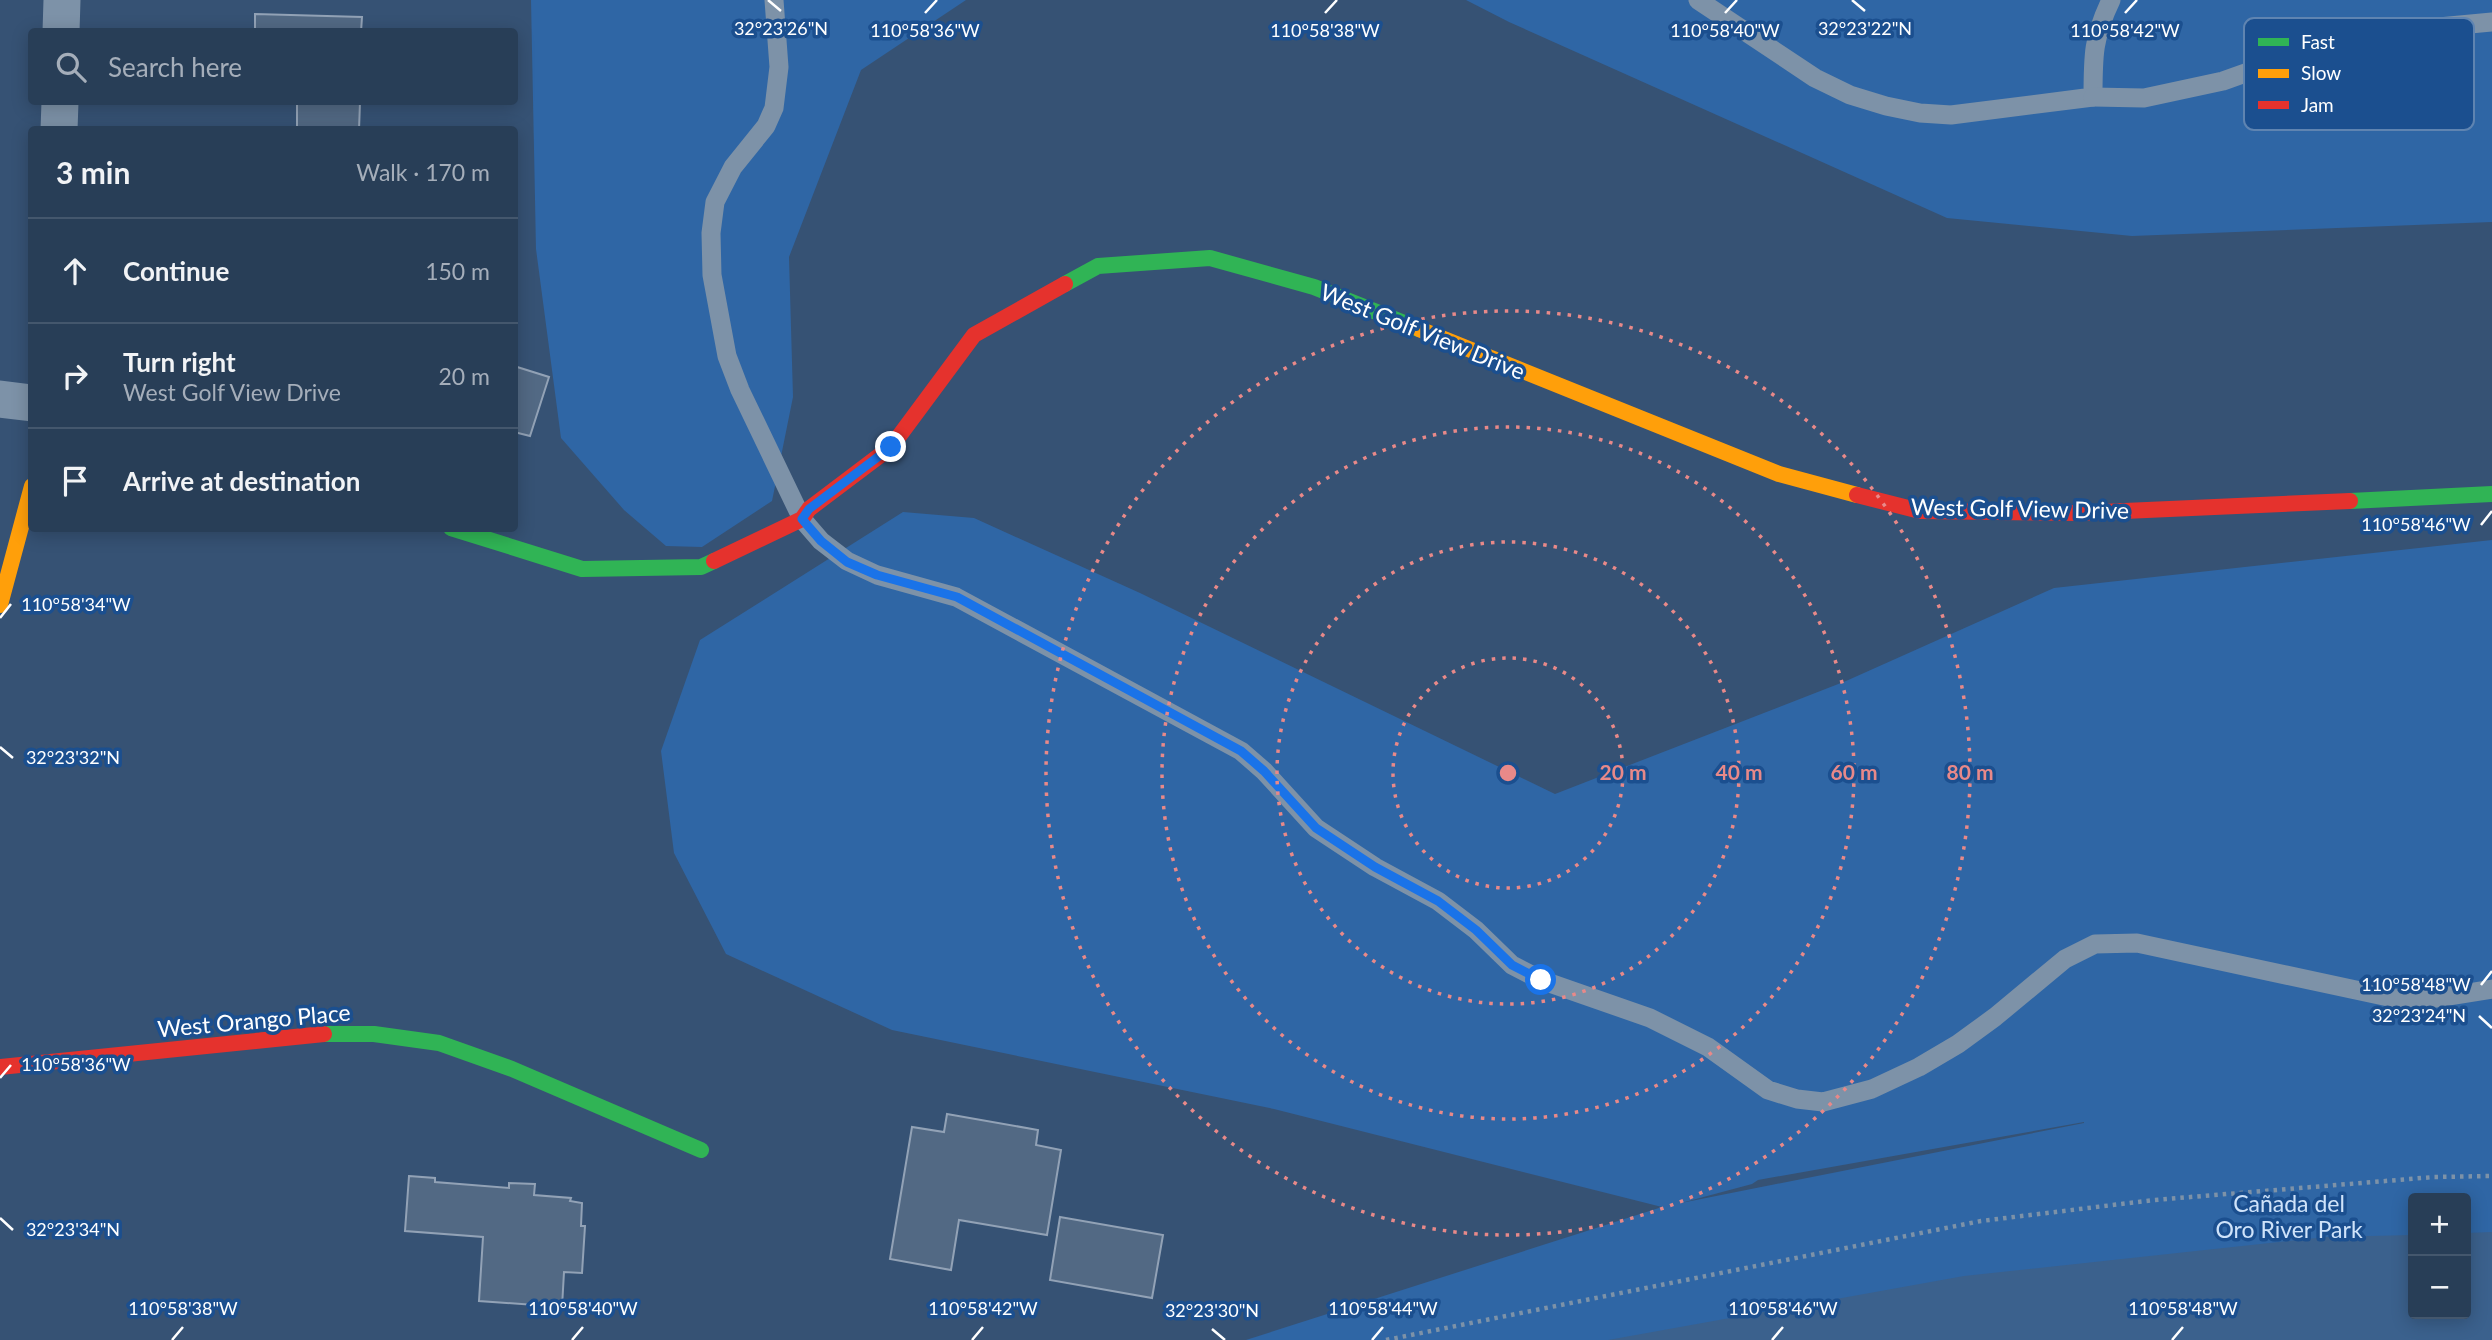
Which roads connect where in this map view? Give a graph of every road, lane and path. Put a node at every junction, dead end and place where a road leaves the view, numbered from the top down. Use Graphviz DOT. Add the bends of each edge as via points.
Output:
graph roads {
  1 [pos="62,0"];
  2 [pos="774,0"];
  3 [pos="1698,0"];
  4 [pos="2111,0"];
  5 [pos="2492,22"];
  6 [pos="2474,24"];
  7 [pos="61,28"];
  8 [pos="2244,74"];
  9 [pos="2093,97"];
  10 [pos="60,105"];
  11 [pos="59,126"];
  12 [pos="0,400"];
  13 [pos="28,402"];
  14 [pos="2492,494"];
  15 [pos="28,501"];
  16 [pos="802,519"];
  17 [pos="464,532"];
  18 [pos="0,605"];
  19 [pos="2492,989"];
  20 [pos="0,1067"];
  21 [pos="701,1150"];
  22 [pos="2492,1176"];
  23 [pos="1386,1340"];
  1 -- 7 [label="street"];
  2 -- 16 [label="lane" via="779,67 774,107 715,202 712,275 727,356"];
  3 -- 9 [label="lane" via="1815,78 1886,106 1951,115"];
  4 -- 9 [label="lane" via="2093,49"];
  5 -- 6 [label="lane"];
  8 -- 9 [label="lane" via="2144,98"];
  10 -- 11 [label="street"];
  12 -- 13 [label="street"];
  14 -- 16 [label="street, West Golf View Drive" via="2079,513 1920,511 1779,474 1314,286 1210,258 1098,266 974,335 891,447"];
  15 -- 18 [label="street"];
  16 -- 17 [label="street, West Golf View Drive" via="701,567 582,569"];
  16 -- 19 [label="lane" via="847,562 957,597 1241,751 1316,828 1438,901 1512,965 1541,980 1650,1018 1708,1047 1768,1090 1797,1099 1823,1102 1872,1089 1920,1067 1995,1017 2065,959 2095,944 2137,943 2393,998 2431,999"];
  20 -- 21 [label="street, West Orango Place" via="315,1034 374,1034 439,1043"];
  22 -- 23 [label="path" via="2154,1200 1982,1221"];
}
